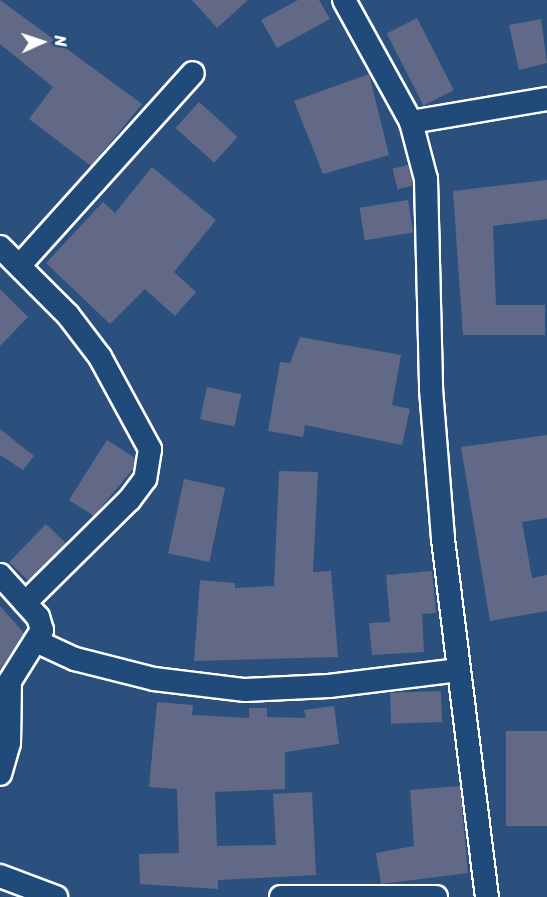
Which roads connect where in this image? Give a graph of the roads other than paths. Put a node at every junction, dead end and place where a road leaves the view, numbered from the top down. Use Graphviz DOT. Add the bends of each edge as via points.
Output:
graph roads {
  1 [pos="344,0"];
  2 [pos="193,73"];
  3 [pos="547,99"];
  4 [pos="411,122"];
  5 [pos="0,247"];
  6 [pos="20,266"];
  7 [pos="0,575"];
  8 [pos="25,603"];
  9 [pos="38,642"];
  10 [pos="459,670"];
  11 [pos="0,774"];
  12 [pos="0,876"];
  13 [pos="56,897"];
  14 [pos="281,897"];
  15 [pos="436,897"];
  16 [pos="487,897"];
  1 -- 4 [label="street"];
  2 -- 6 [label="street"];
  3 -- 4 [label="street"];
  4 -- 10 [label="street" via="426,178 431,389"];
  5 -- 6 [label="street"];
  6 -- 8 [label="street" via="100,357 150,450 145,479 129,500"];
  7 -- 8 [label="street"];
  8 -- 9 [label="street" via="41,624"];
  9 -- 10 [label="street" via="75,659 154,679 245,690 329,686"];
  9 -- 11 [label="street" via="10,681 9,743"];
  10 -- 16 [label="street"];
  12 -- 13 [label="street"];
  14 -- 15 [label="street"];
}
